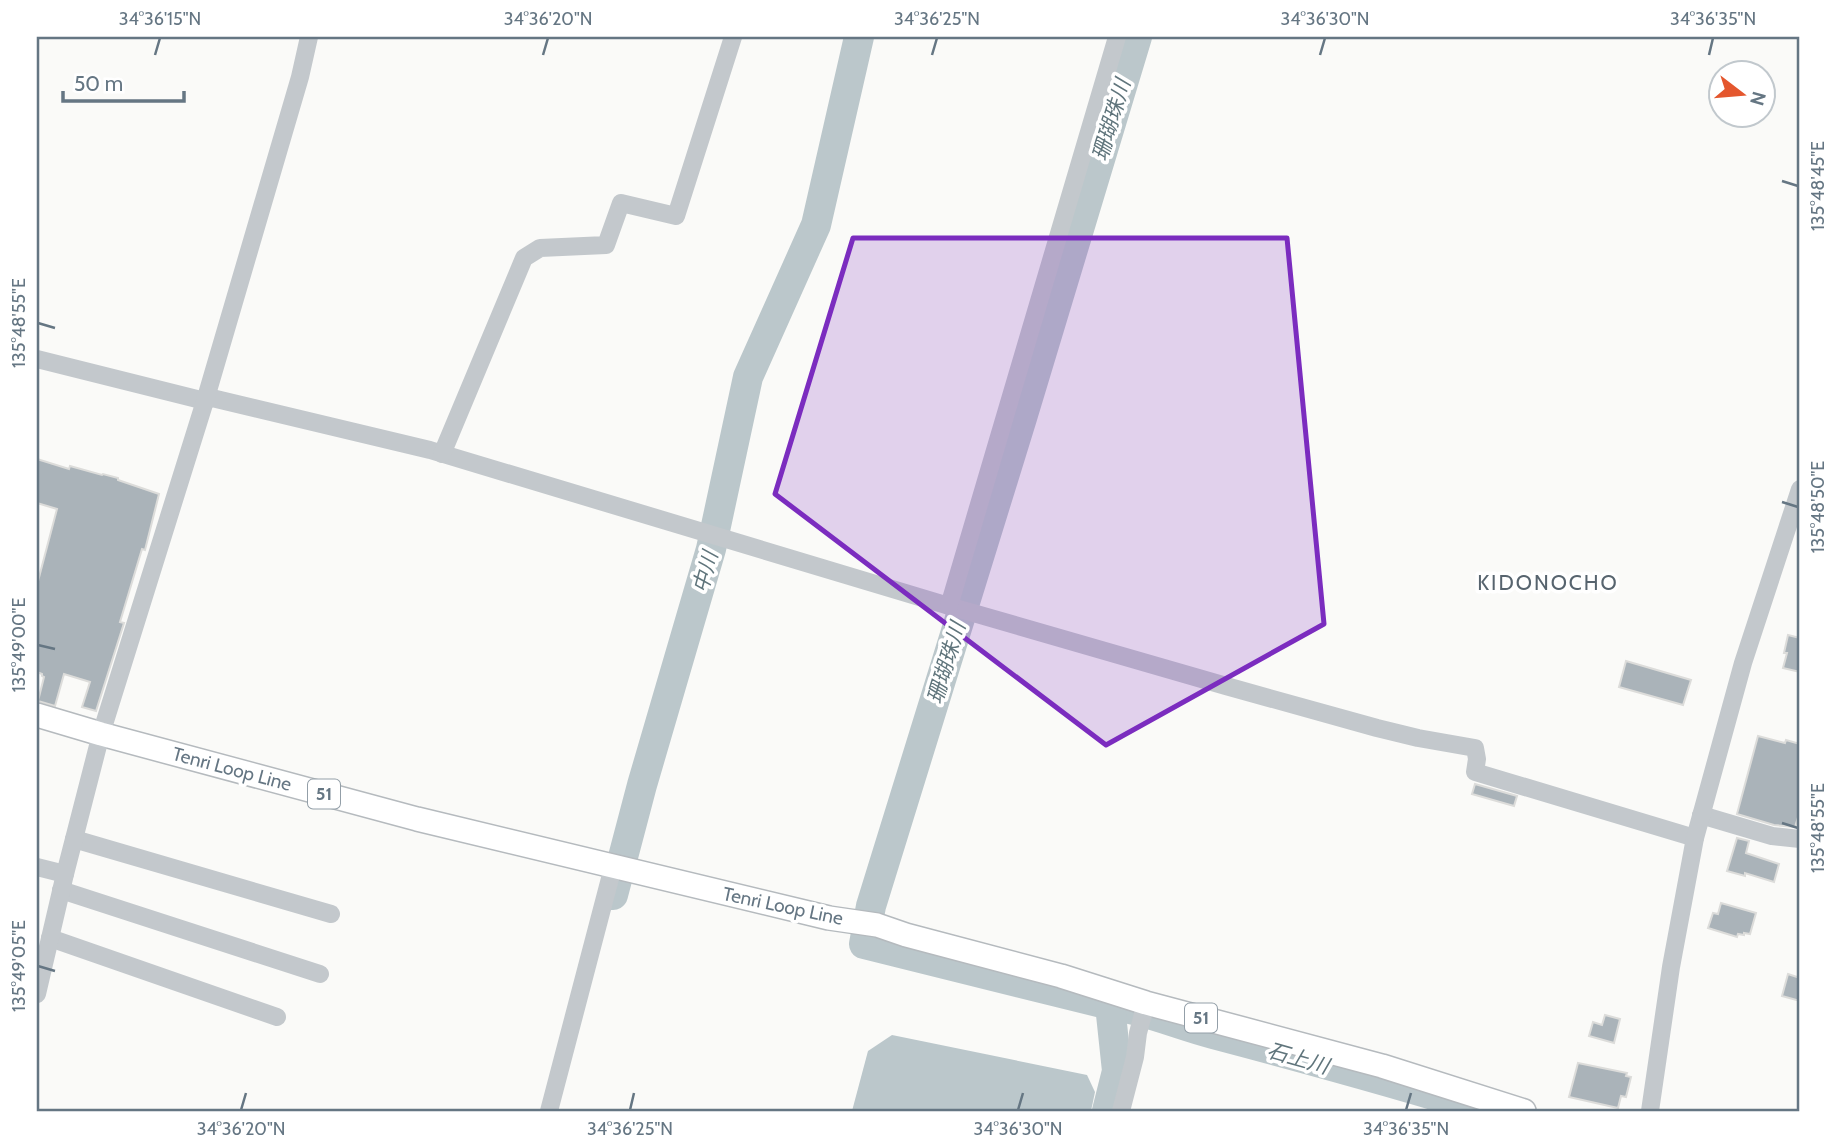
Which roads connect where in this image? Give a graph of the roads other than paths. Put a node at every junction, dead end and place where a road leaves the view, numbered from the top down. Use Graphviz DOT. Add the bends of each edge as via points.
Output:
graph roads {
  1 [pos="309,37"];
  2 [pos="733,37"];
  3 [pos="1117,37"];
  4 [pos="37,359"];
  5 [pos="205,401"];
  6 [pos="442,454"];
  7 [pos="1800,489"];
  8 [pos="1794,527"];
  9 [pos="952,607"];
  10 [pos="37,715"];
  11 [pos="101,734"];
  12 [pos="1701,815"];
  13 [pos="1695,838"];
  14 [pos="74,839"];
  15 [pos="1800,839"];
  16 [pos="37,867"];
  17 [pos="622,869"];
  18 [pos="63,882"];
  19 [pos="331,915"];
  20 [pos="50,938"];
  21 [pos="320,974"];
  22 [pos="37,994"];
  23 [pos="1146,1003"];
  24 [pos="277,1017"];
  25 [pos="549,1111"];
  26 [pos="1121,1111"];
  27 [pos="1524,1111"];
  28 [pos="1650,1111"];
  1 -- 5 [label="street"];
  2 -- 6 [label="street" via="676,216 621,203 606,245 540,248 524,258"];
  3 -- 9 [label="street"];
  4 -- 5 [label="street"];
  5 -- 6 [label="street" via="212,398"];
  5 -- 11 [label="street"];
  6 -- 9 [label="street"];
  7 -- 8 [label="street"];
  8 -- 12 [label="street" via="1743,663"];
  9 -- 13 [label="street" via="1377,728 1475,748 1475,772"];
  10 -- 11 [label="main road, Tenri Loop Line / 51"];
  11 -- 14 [label="street"];
  11 -- 17 [label="main road, Tenri Loop Line / 51"];
  12 -- 13 [label="street"];
  12 -- 15 [label="street" via="1772,836"];
  13 -- 28 [label="street"];
  14 -- 18 [label="street"];
  14 -- 19 [label="street"];
  16 -- 18 [label="street"];
  17 -- 23 [label="main road, Tenri Loop Line / 51" via="868,923"];
  17 -- 25 [label="street"];
  18 -- 20 [label="street"];
  18 -- 21 [label="street"];
  20 -- 22 [label="street"];
  20 -- 24 [label="street"];
  23 -- 26 [label="street"];
  23 -- 27 [label="main road, Tenri Loop Line / 51" via="1382,1066"];
}
